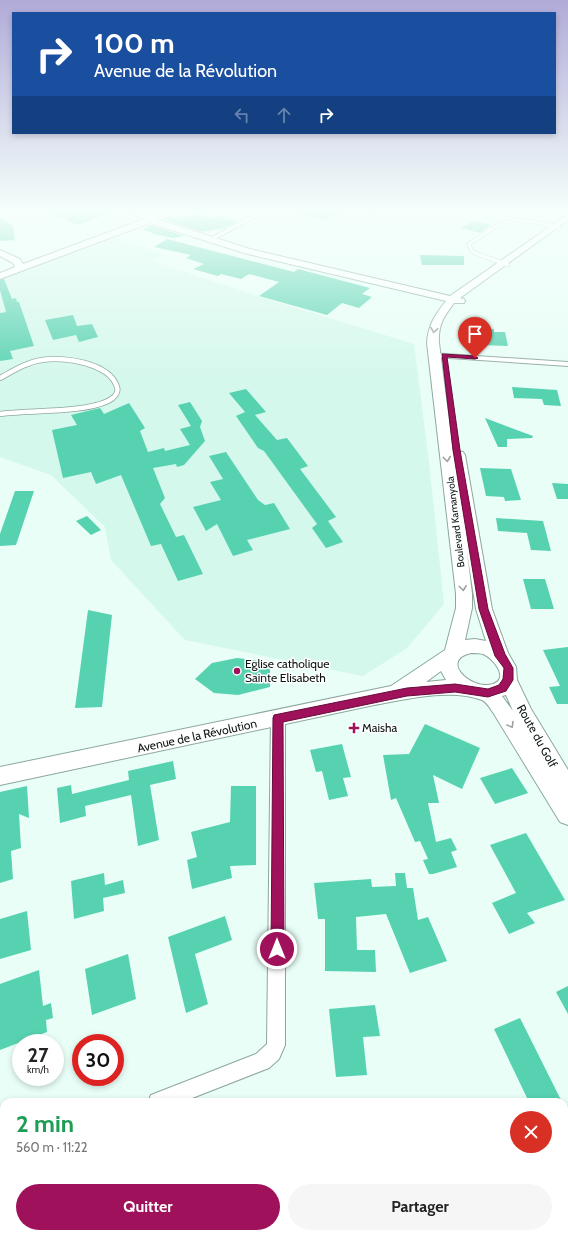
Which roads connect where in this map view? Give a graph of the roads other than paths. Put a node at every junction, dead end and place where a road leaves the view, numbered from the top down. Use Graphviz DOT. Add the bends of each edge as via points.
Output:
graph roads {
  1 [pos="23,267"];
  2 [pos="313,267"];
  3 [pos="500,267"];
  4 [pos="20,268"];
  5 [pos="0,276"];
  6 [pos="456,300"];
  7 [pos="439,355"];
  8 [pos="568,364"];
  9 [pos="0,378"];
  10 [pos="0,414"];
  11 [pos="456,482"];
  12 [pos="453,653"];
  13 [pos="500,656"];
  14 [pos="508,680"];
  15 [pos="465,688"];
  16 [pos="488,693"];
  17 [pos="393,694"];
  18 [pos="278,718"];
  19 [pos="0,776"];
  20 [pos="568,789"];
  21 [pos="568,815"];
  22 [pos="168,1098"];
  1 -- 4 [label="main road"];
  2 -- 6 [label="main road"];
  3 -- 6 [label="main road, Boulevard Kamanyola"];
  4 -- 5 [label="main road"];
  6 -- 7 [label="main road, Boulevard Kamanyola" via="445,326"];
  7 -- 8 [label="street"];
  7 -- 11 [label="main road, Boulevard Kamanyola"];
  9 -- 10 [label="lane" via="29,363 47,359 98,367 112,376 118,388 113,398 97,405"];
  11 -- 12 [label="main road, Boulevard Kamanyola, one-way" via="464,608"];
  11 -- 13 [label="main road, Boulevard Kamanyola" via="484,609"];
  12 -- 13 [label="main road" via="462,647 473,645 490,649"];
  12 -- 15 [label="main road" via="448,663 449,670 455,680"];
  12 -- 17 [label="main road"];
  13 -- 14 [label="main road" via="508,668"];
  14 -- 16 [label="main road" via="502,688"];
  14 -- 20 [label="main road, Route du Golf" via="524,714"];
  15 -- 16 [label="main road"];
  15 -- 17 [label="main road"];
  16 -- 21 [label="main road, one-way" via="501,708"];
  17 -- 18 [label="main road, Avenue de la Révolution"];
  18 -- 19 [label="main road, Avenue de la Révolution"];
  18 -- 22 [label="street" via="275,1050 262,1060"];
}
